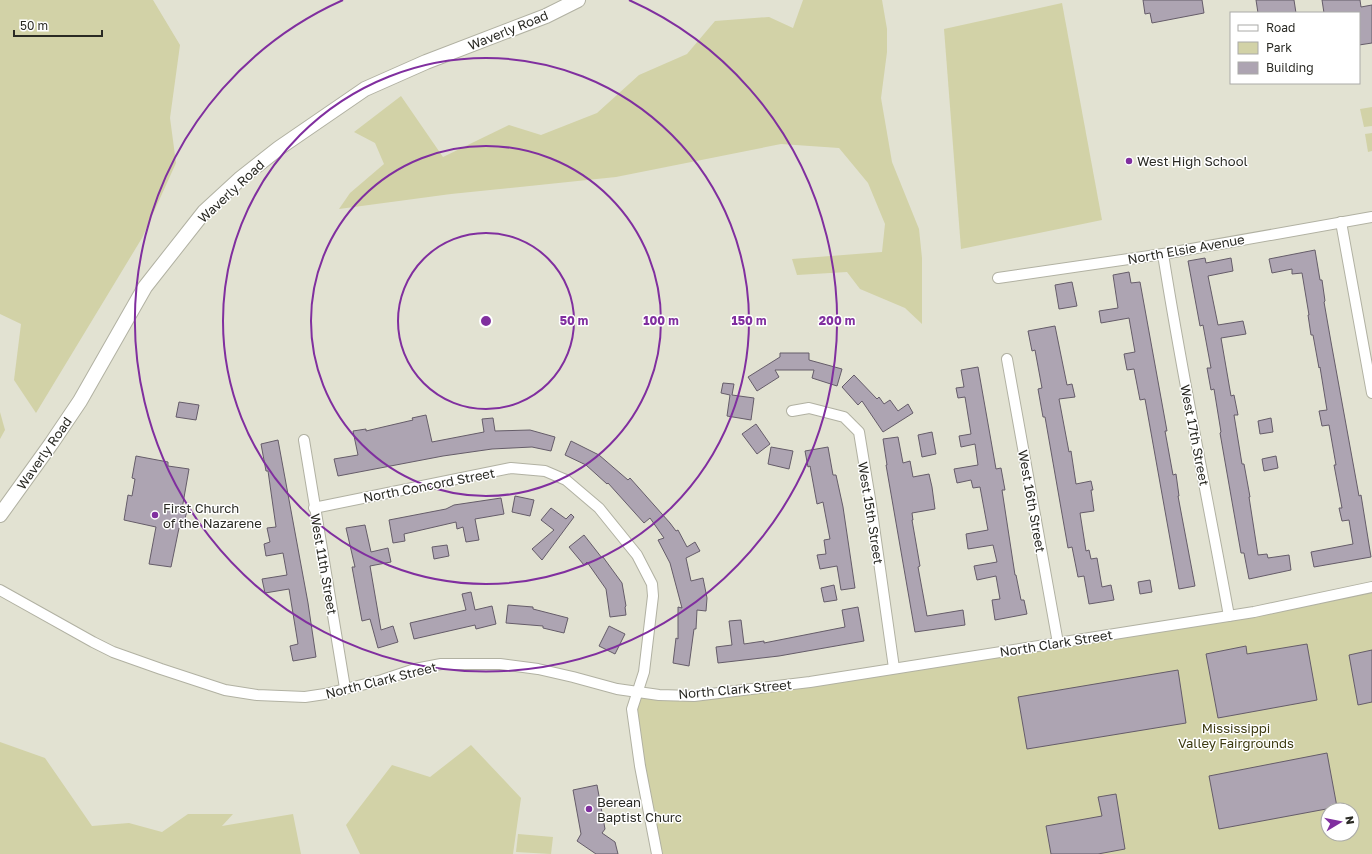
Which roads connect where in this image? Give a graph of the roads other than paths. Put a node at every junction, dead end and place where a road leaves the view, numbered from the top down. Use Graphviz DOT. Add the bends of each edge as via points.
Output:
graph roads {
  1 [pos="578,0"];
  2 [pos="1372,217"];
  3 [pos="1341,222"];
  4 [pos="1163,254"];
  5 [pos="998,278"];
  6 [pos="1007,359"];
  7 [pos="1372,393"];
  8 [pos="792,411"];
  9 [pos="304,440"];
  10 [pos="314,508"];
  11 [pos="0,515"];
  12 [pos="1372,587"];
  13 [pos="0,590"];
  14 [pos="1229,616"];
  15 [pos="1058,643"];
  16 [pos="894,668"];
  17 [pos="345,688"];
  18 [pos="638,692"];
  19 [pos="657,854"];
  1 -- 11 [label="street, Waverly Road" via="546,16 426,62 365,89 279,148 241,178 204,212 145,287 80,401"];
  2 -- 3 [label="street, North Elsie Avenue"];
  3 -- 4 [label="street, North Elsie Avenue"];
  3 -- 7 [label="street"];
  4 -- 5 [label="street, North Elsie Avenue"];
  4 -- 14 [label="street, West 17th Street" via="1176,342"];
  6 -- 15 [label="street, West 16th Street"];
  8 -- 16 [label="street, West 15th Street" via="809,408 844,417 859,432"];
  9 -- 10 [label="street, West 11th Street"];
  10 -- 17 [label="street, West 11th Street"];
  10 -- 18 [label="street, North Concord Street" via="511,468 545,471 566,480 599,508 637,554 652,584 649,637"];
  12 -- 14 [label="street, North Clark Street"];
  13 -- 17 [label="street, North Clark Street" via="113,652 225,690 258,695 305,697"];
  14 -- 15 [label="street, North Clark Street"];
  15 -- 16 [label="street, North Clark Street"];
  16 -- 18 [label="street, North Clark Street" via="810,682 694,696"];
  17 -- 18 [label="street, North Clark Street" via="441,664 500,664 538,669"];
  18 -- 19 [label="street, North Concord Street" via="632,709"];
}
